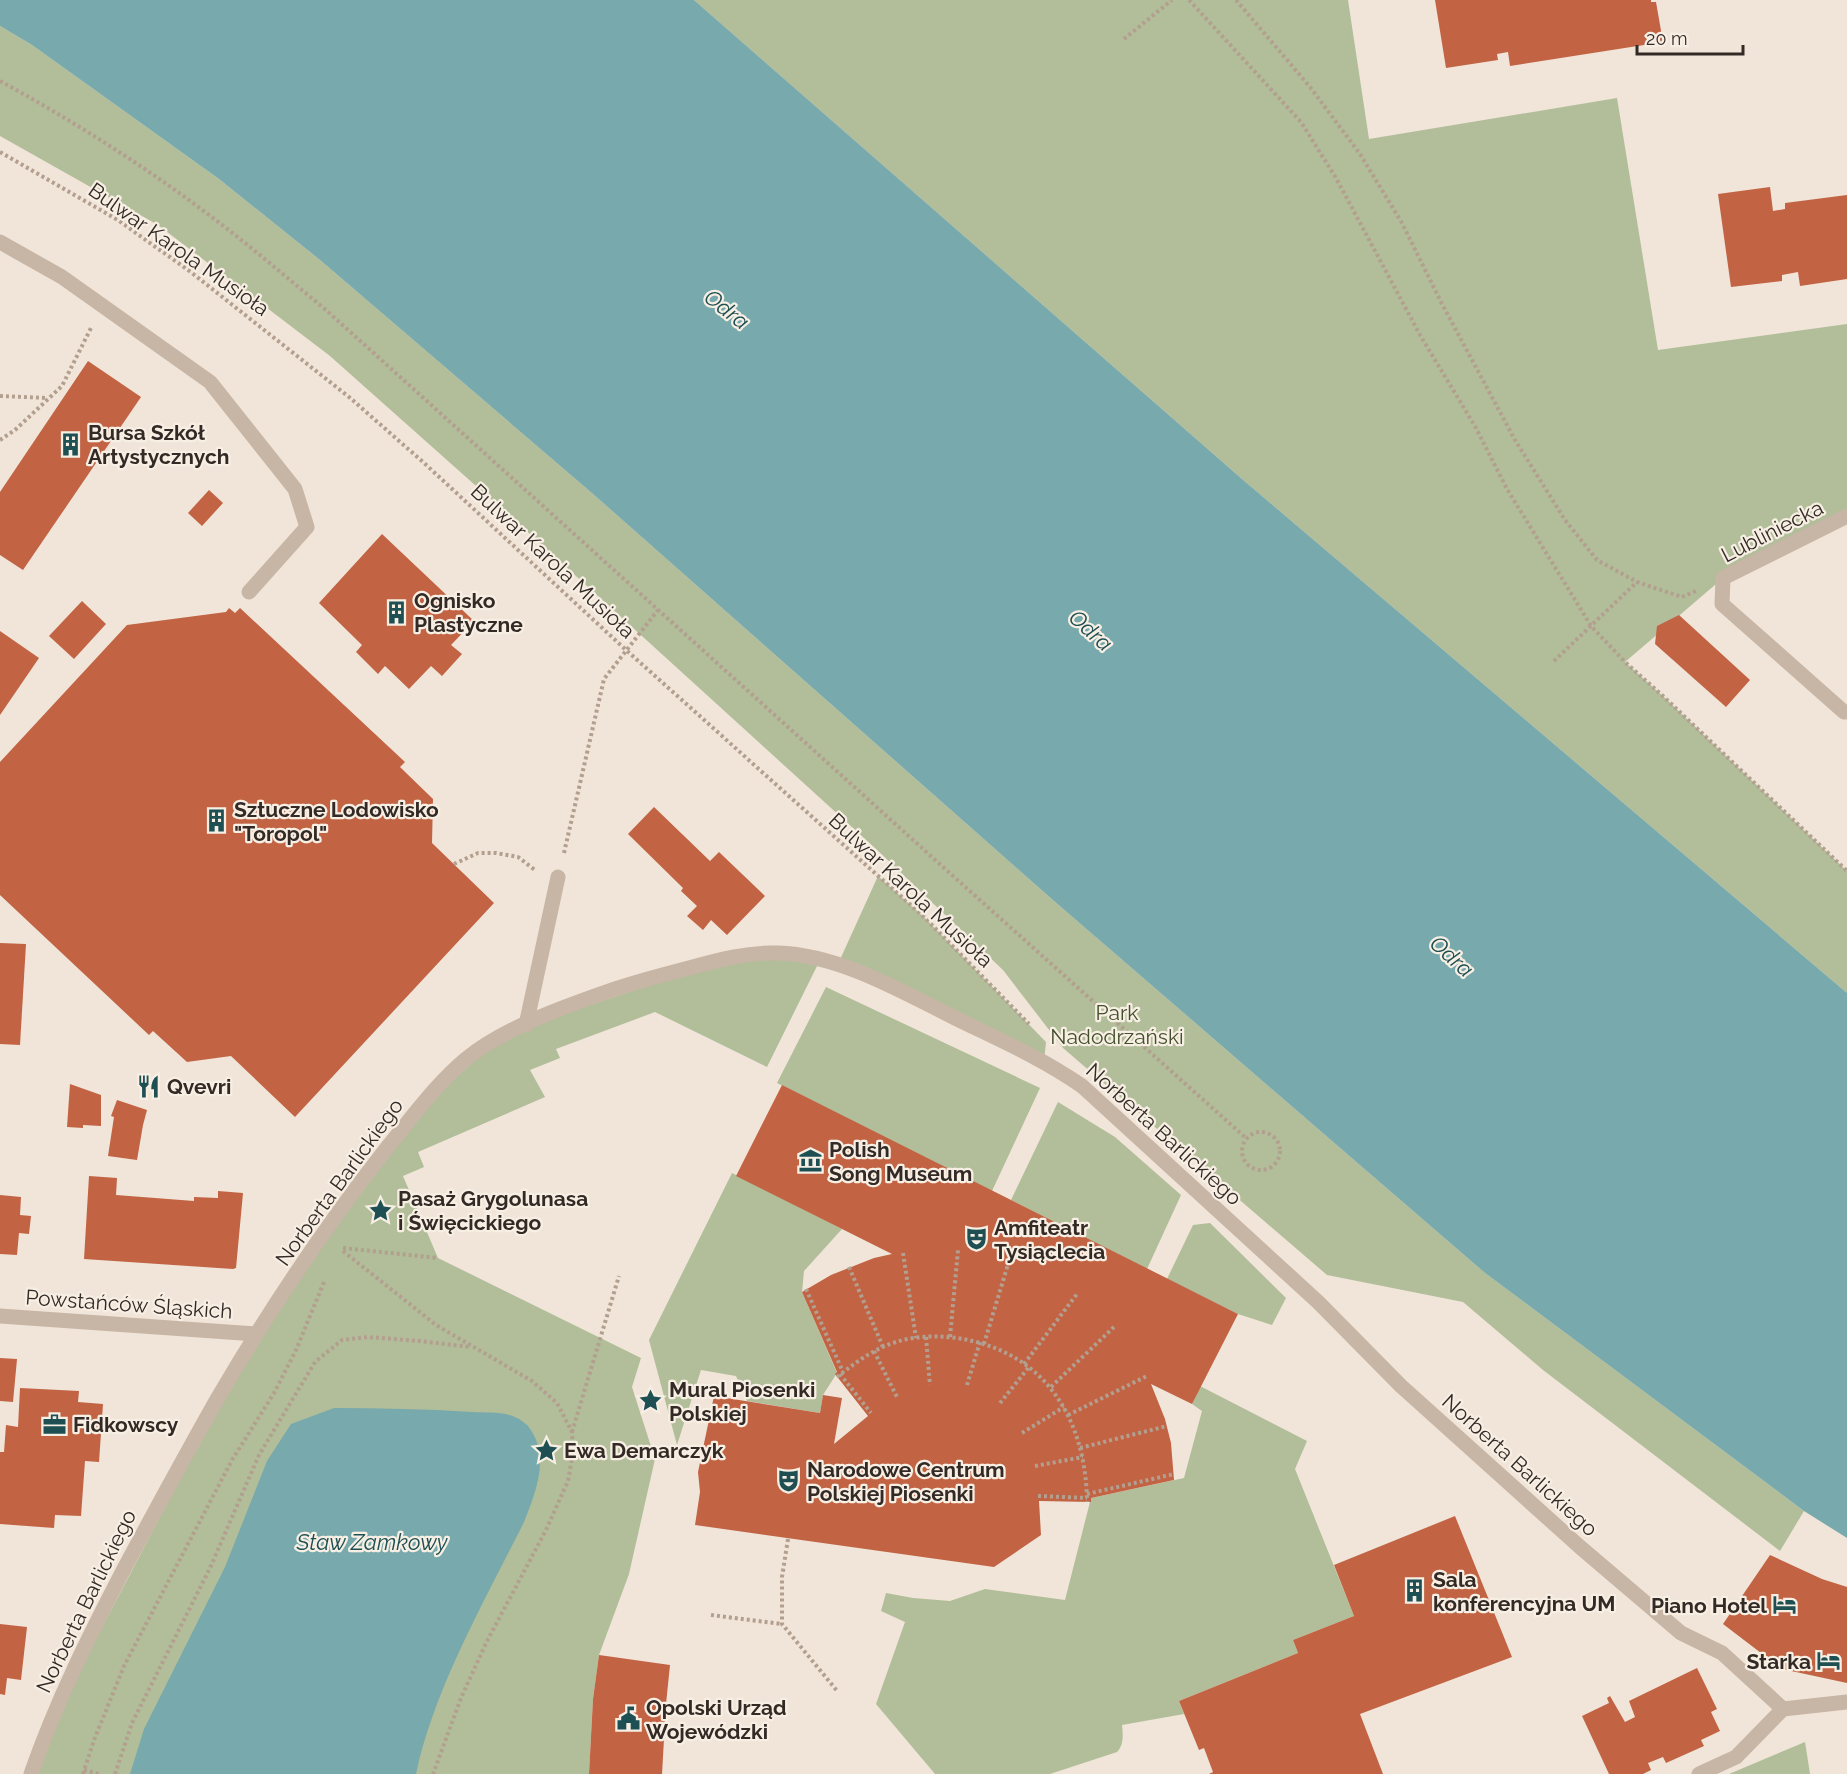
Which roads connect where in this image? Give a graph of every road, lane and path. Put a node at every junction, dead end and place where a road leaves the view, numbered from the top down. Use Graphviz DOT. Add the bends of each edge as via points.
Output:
graph roads {
  1 [pos="1172,0"];
  2 [pos="1189,0"];
  3 [pos="1236,0"];
  4 [pos="1124,39"];
  5 [pos="0,81"];
  6 [pos="0,152"];
  7 [pos="0,242"];
  8 [pos="102,306"];
  9 [pos="0,396"];
  10 [pos="48,398"];
  11 [pos="0,440"];
  12 [pos="1847,516"];
  13 [pos="1724,578"];
  14 [pos="1637,582"];
  15 [pos="249,592"];
  16 [pos="658,610"];
  17 [pos="1591,626"];
  18 [pos="626,650"];
  19 [pos="1554,661"];
  20 [pos="1844,712"];
  21 [pos="454,864"];
  22 [pos="1847,871"];
  23 [pos="538,873"];
  24 [pos="558,877"];
  25 [pos="526,1024"];
  26 [pos="1030,1025"];
  27 [pos="1246,1138"];
  28 [pos="958,1250"];
  29 [pos="903,1253"];
  30 [pos="438,1258"];
  31 [pos="1010,1261"];
  32 [pos="849,1267"];
  33 [pos="619,1276"];
  34 [pos="325,1279"];
  35 [pos="806,1289"];
  36 [pos="1077,1294"];
  37 [pos="0,1316"];
  38 [pos="1114,1328"];
  39 [pos="256,1334"];
  40 [pos="926,1337"];
  41 [pos="916,1338"];
  42 [pos="950,1338"];
  43 [pos="982,1343"];
  44 [pos="474,1347"];
  45 [pos="883,1347"];
  46 [pos="1009,1347"];
  47 [pos="874,1351"];
  48 [pos="1006,1353"];
  49 [pos="1024,1364"];
  50 [pos="1029,1367"];
  51 [pos="840,1374"];
  52 [pos="1147,1376"];
  53 [pos="930,1385"];
  54 [pos="967,1385"];
  55 [pos="1051,1388"];
  56 [pos="897,1397"];
  57 [pos="1000,1403"];
  58 [pos="1064,1407"];
  59 [pos="871,1413"];
  60 [pos="1068,1415"];
  61 [pos="1167,1426"];
  62 [pos="572,1432"];
  63 [pos="1022,1433"];
  64 [pos="1080,1448"];
  65 [pos="1083,1457"];
  66 [pos="1035,1466"];
  67 [pos="1174,1474"];
  68 [pos="1038,1496"];
  69 [pos="1087,1498"];
  70 [pos="788,1539"];
  71 [pos="711,1615"];
  72 [pos="782,1624"];
  73 [pos="838,1692"];
  74 [pos="1847,1702"];
  75 [pos="1783,1709"];
  76 [pos="84,1772"];
  77 [pos="31,1774"];
  78 [pos="99,1774"];
  79 [pos="115,1774"];
  80 [pos="433,1774"];
  81 [pos="1699,1774"];
  1 -- 4 [label="path"];
  2 -- 17 [label="path" via="1301,122 1336,178 1507,489"];
  3 -- 14 [label="path" via="1310,87 1360,154 1402,224 1515,441 1564,520 1597,560"];
  5 -- 16 [label="path" via="97,138 256,251"];
  6 -- 18 [label="path, Bulwar Karola Musioła" via="118,220 290,349 423,462"];
  7 -- 8 [label="street" via="62,277"];
  8 -- 10 [label="path" via="62,386"];
  8 -- 15 [label="street" via="210,382 295,489 307,527"];
  9 -- 10 [label="path"];
  10 -- 11 [label="path"];
  12 -- 13 [label="street, Lubliniecka"];
  13 -- 14 [label="path" via="1682,597"];
  13 -- 20 [label="street, Lubliniecka" via="1722,604"];
  14 -- 17 [label="path"];
  16 -- 18 [label="path"];
  16 -- 27 [label="path"];
  17 -- 19 [label="path"];
  17 -- 22 [label="path"];
  18 -- 24 [label="path" via="604,680"];
  18 -- 26 [label="path, Bulwar Karola Musioła" via="924,917"];
  21 -- 23 [label="path" via="478,853 496,853 518,857"];
  24 -- 25 [label="street"];
  25 -- 39 [label="street, Norberta Barlickiego" via="468,1058 417,1111 359,1183"];
  25 -- 75 [label="street, Norberta Barlickiego" via="569,1004 636,982 741,955 779,953 838,964 876,979 1044,1061 1090,1094 1318,1302 1401,1386 1580,1547 1682,1633 1722,1653"];
  27 -- 27 [label="path" via="1242,1152 1249,1167 1260,1171 1273,1167 1280,1158 1278,1140 1262,1131"];
  28 -- 42 [label="path"];
  29 -- 41 [label="path"];
  30 -- 44 [label="path" via="338,1248 436,1325"];
  31 -- 43 [label="path"];
  32 -- 45 [label="path"];
  33 -- 62 [label="path"];
  34 -- 76 [label="path" via="274,1393 232,1460 124,1666"];
  35 -- 51 [label="path"];
  36 -- 49 [label="path"];
  37 -- 39 [label="street, Powstańców Śląskich"];
  38 -- 55 [label="path"];
  39 -- 77 [label="street, Norberta Barlickiego" via="160,1500 94,1627"];
  40 -- 41 [label="path"];
  40 -- 42 [label="path"];
  40 -- 53 [label="path"];
  41 -- 45 [label="path"];
  42 -- 43 [label="path"];
  43 -- 48 [label="path"];
  43 -- 54 [label="path"];
  44 -- 62 [label="path" via="532,1381 556,1403"];
  44 -- 79 [label="path" via="368,1337 342,1340 315,1362 259,1455 210,1568 132,1723"];
  45 -- 47 [label="path"];
  46 -- 48 [label="path"];
  47 -- 51 [label="path"];
  47 -- 56 [label="path"];
  48 -- 49 [label="path"];
  49 -- 50 [label="path"];
  50 -- 55 [label="path"];
  50 -- 57 [label="path"];
  51 -- 59 [label="path"];
  52 -- 60 [label="path"];
  55 -- 58 [label="path"];
  58 -- 60 [label="path"];
  58 -- 63 [label="path"];
  60 -- 64 [label="path"];
  61 -- 64 [label="path"];
  62 -- 80 [label="path" via="568,1481 486,1643"];
  64 -- 65 [label="path"];
  65 -- 66 [label="path"];
  65 -- 69 [label="path"];
  67 -- 69 [label="path"];
  68 -- 69 [label="path"];
  70 -- 72 [label="path" via="782,1577"];
  71 -- 72 [label="path"];
  72 -- 73 [label="path"];
  74 -- 75 [label="street"];
  75 -- 81 [label="street" via="1736,1757"];
  76 -- 78 [label="path"];
}
